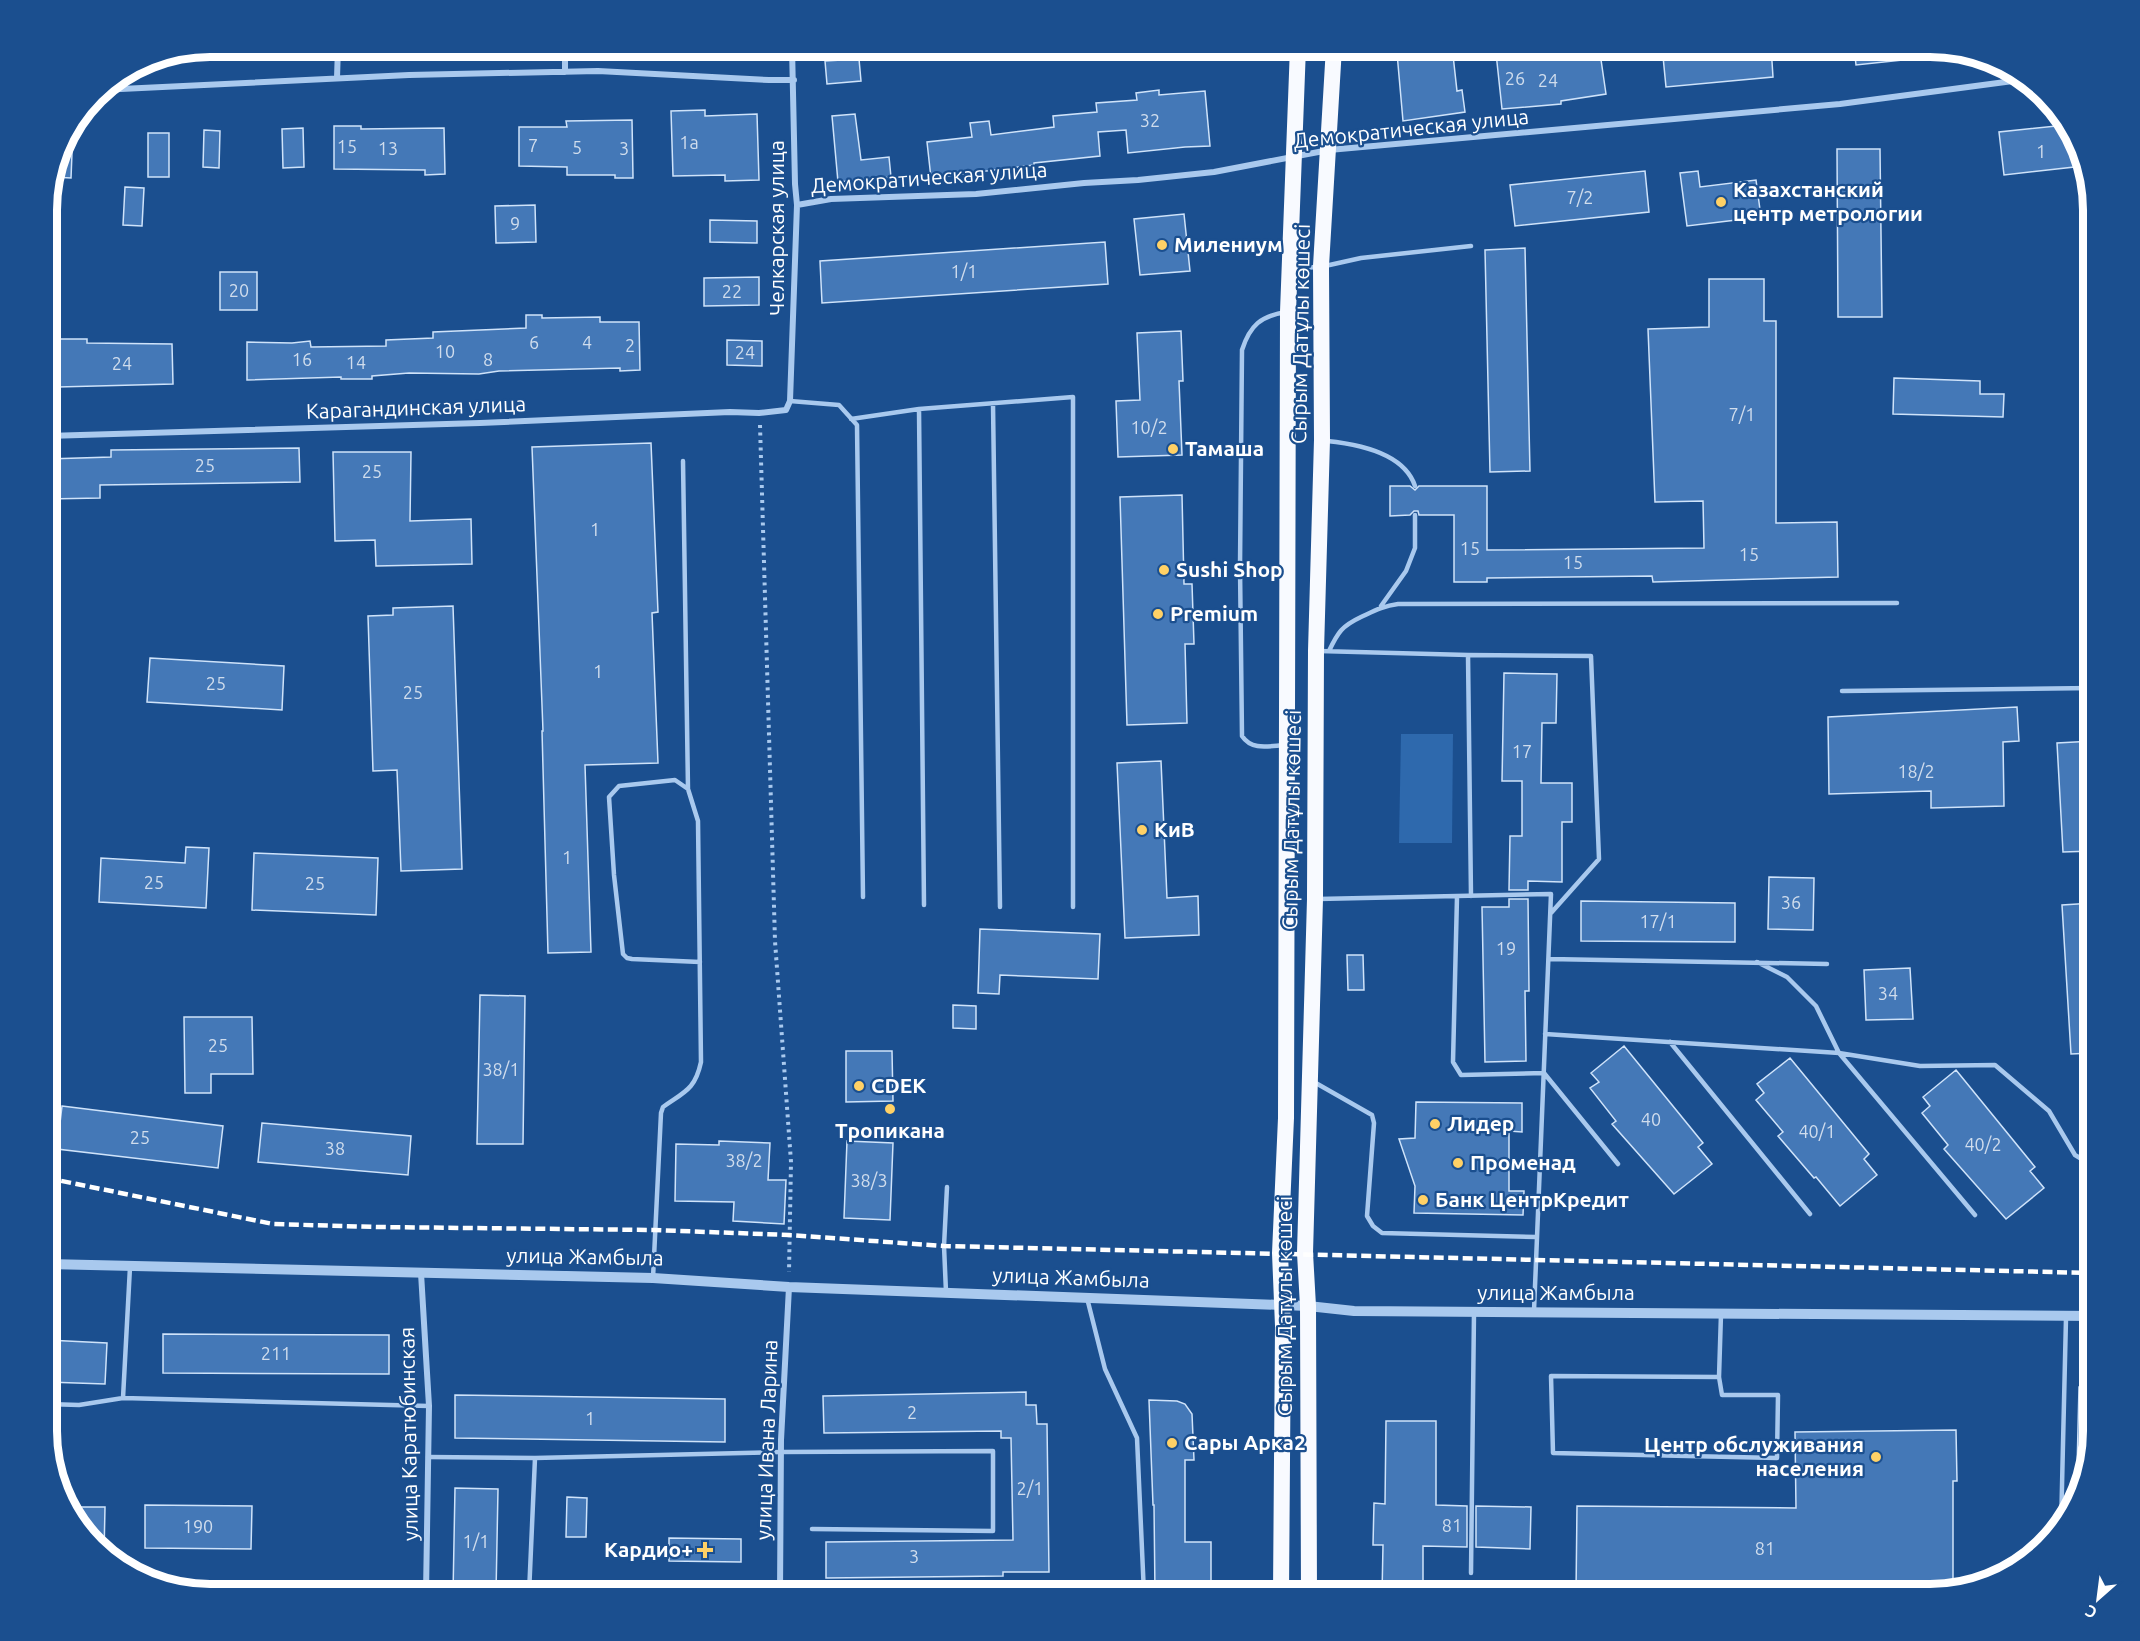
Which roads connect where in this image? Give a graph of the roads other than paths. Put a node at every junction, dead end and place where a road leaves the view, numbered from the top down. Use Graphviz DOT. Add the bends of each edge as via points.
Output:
graph roads {
  1 [pos="338,57"];
  2 [pos="565,57"];
  3 [pos="793,57"];
  4 [pos="1298,57"];
  5 [pos="1333,57"];
  6 [pos="565,72"];
  7 [pos="337,78"];
  8 [pos="794,80"];
  9 [pos="2013,82"];
  10 [pos="117,89"];
  11 [pos="1329,150"];
  12 [pos="1293,158"];
  13 [pos="797,205"];
  14 [pos="1471,246"];
  15 [pos="1321,266"];
  16 [pos="1290,269"];
  17 [pos="1288,312"];
  18 [pos="790,401"];
  19 [pos="993,404"];
  20 [pos="919,409"];
  21 [pos="786,410"];
  22 [pos="851,419"];
  23 [pos="57,436"];
  24 [pos="1322,440"];
  25 [pos="683,461"];
  26 [pos="1415,486"];
  27 [pos="1415,515"];
  28 [pos="1897,603"];
  29 [pos="1382,606"];
  30 [pos="1323,651"];
  31 [pos="1468,655"];
  32 [pos="2083,688"];
  33 [pos="1842,691"];
  34 [pos="1287,745"];
  35 [pos="687,789"];
  36 [pos="1471,896"];
  37 [pos="863,897"];
  38 [pos="1457,897"];
  39 [pos="1315,899"];
  40 [pos="924,905"];
  41 [pos="1000,907"];
  42 [pos="1074,907"];
  43 [pos="1550,914"];
  44 [pos="1549,959"];
  45 [pos="700,962"];
  46 [pos="1757,962"];
  47 [pos="1827,964"];
  48 [pos="1545,1034"];
  49 [pos="1670,1041"];
  50 [pos="1839,1053"];
  51 [pos="1544,1073"];
  52 [pos="1310,1080"];
  53 [pos="2083,1160"];
  54 [pos="1618,1164"];
  55 [pos="947,1187"];
  56 [pos="1810,1214"];
  57 [pos="1975,1215"];
  58 [pos="1536,1237"];
  59 [pos="57,1264"];
  60 [pos="130,1267"];
  61 [pos="421,1273"];
  62 [pos="653,1278"];
  63 [pos="789,1287"];
  64 [pos="946,1293"];
  65 [pos="1087,1298"];
  66 [pos="1282,1305"];
  67 [pos="1308,1306"];
  68 [pos="1474,1312"];
  69 [pos="1534,1313"];
  70 [pos="1721,1314"];
  71 [pos="2066,1315"];
  72 [pos="2083,1316"];
  73 [pos="1719,1377"];
  74 [pos="123,1398"];
  75 [pos="57,1404"];
  76 [pos="429,1406"];
  77 [pos="781,1452"];
  78 [pos="428,1457"];
  79 [pos="535,1458"];
  80 [pos="2061,1508"];
  81 [pos="812,1529"];
  82 [pos="1471,1573"];
  83 [pos="426,1584"];
  84 [pos="529,1584"];
  85 [pos="780,1584"];
  86 [pos="1144,1584"];
  87 [pos="1281,1584"];
  88 [pos="1309,1584"];
  1 -- 7 [label="street"];
  2 -- 6 [label="street"];
  3 -- 8 [label="street, Челкарская улица"];
  4 -- 12 [label="highway, Сырым Датұлы көшесі"];
  5 -- 11 [label="highway, Сырым Датұлы көшесі"];
  6 -- 7 [label="street"];
  6 -- 8 [label="street"];
  7 -- 10 [label="street"];
  8 -- 13 [label="street, Челкарская улица"];
  9 -- 11 [label="street, Демократическая улица" via="1840,104"];
  11 -- 12 [label="street, Демократическая улица"];
  11 -- 15 [label="highway, Сырым Датұлы көшесі"];
  12 -- 13 [label="street, Демократическая улица" via="1138,180 976,194 831,199"];
  12 -- 16 [label="highway, Сырым Датұлы көшесі"];
  13 -- 18 [label="street, Челкарская улица"];
  14 -- 15 [label="lane"];
  15 -- 16 [label="lane"];
  15 -- 24 [label="highway, Сырым Датұлы көшесі"];
  16 -- 17 [label="highway, Сырым Датұлы көшесі"];
  17 -- 34 [label="highway, Сырым Датұлы көшесі"];
  17 -- 34 [label="lane" via="1260,320 1242,350 1240,555 1242,736 1257,747"];
  18 -- 21 [label="street, Челкарская улица"];
  18 -- 22 [label="lane" via="839,405"];
  19 -- 20 [label="lane"];
  19 -- 41 [label="lane"];
  19 -- 42 [label="lane" via="1073,397"];
  20 -- 22 [label="lane"];
  20 -- 40 [label="lane"];
  21 -- 23 [label="street, Карагандинская улица"];
  22 -- 37 [label="lane" via="857,425"];
  24 -- 26 [label="lane" via="1353,443 1378,453 1411,474"];
  24 -- 30 [label="highway, Сырым Датұлы көшесі"];
  25 -- 35 [label="lane"];
  27 -- 29 [label="lane" via="1415,548 1406,571"];
  28 -- 29 [label="lane"];
  29 -- 30 [label="lane" via="1349,622"];
  30 -- 31 [label="lane"];
  30 -- 39 [label="highway, Сырым Датұлы көшесі"];
  31 -- 36 [label="lane"];
  31 -- 43 [label="lane" via="1591,656 1599,859"];
  32 -- 33 [label="lane"];
  34 -- 66 [label="highway, Сырым Датұлы көшесі"];
  35 -- 45 [label="lane" via="698,821"];
  35 -- 45 [label="lane" via="675,780 619,786 609,797 614,875 621,948 627,958"];
  36 -- 38 [label="lane"];
  36 -- 43 [label="lane" via="1551,894"];
  38 -- 39 [label="lane"];
  38 -- 51 [label="lane" via="1453,1062 1461,1075"];
  39 -- 52 [label="highway, Сырым Датұлы көшесі"];
  43 -- 44 [label="lane"];
  44 -- 46 [label="lane"];
  44 -- 48 [label="lane"];
  45 -- 62 [label="lane" via="698,1077 691,1088 663,1107 661,1113"];
  46 -- 47 [label="lane"];
  46 -- 50 [label="lane" via="1787,977 1816,1006"];
  48 -- 49 [label="lane"];
  48 -- 51 [label="lane"];
  49 -- 50 [label="lane"];
  49 -- 56 [label="lane"];
  50 -- 53 [label="lane" via="1920,1066 1995,1065 2049,1111 2075,1155"];
  50 -- 57 [label="lane"];
  51 -- 54 [label="lane"];
  51 -- 58 [label="lane"];
  52 -- 58 [label="lane" via="1372,1115 1367,1216 1382,1233"];
  52 -- 67 [label="highway, Сырым Датұлы көшесі" via="1305,1253"];
  55 -- 64 [label="lane"];
  58 -- 69 [label="lane"];
  59 -- 60 [label="street, улица Жамбыла"];
  60 -- 61 [label="street, улица Жамбыла"];
  60 -- 74 [label="lane"];
  61 -- 62 [label="street, улица Жамбыла"];
  61 -- 76 [label="street, улица Каратюбинская"];
  62 -- 63 [label="street, улица Жамбыла"];
  63 -- 64 [label="street, улица Жамбыла"];
  63 -- 77 [label="street, улица Ивана Ларина"];
  64 -- 65 [label="street, улица Жамбыла"];
  65 -- 66 [label="street, улица Жамбыла"];
  65 -- 86 [label="lane" via="1106,1369 1137,1438"];
  66 -- 67 [label="street, улица Жамбыла"];
  66 -- 87 [label="highway, Сырым Датұлы көшесі"];
  67 -- 68 [label="street, улица Жамбыла" via="1354,1311"];
  67 -- 88 [label="highway, Сырым Датұлы көшесі"];
  68 -- 69 [label="street, улица Жамбыла"];
  68 -- 82 [label="lane"];
  69 -- 70 [label="street, улица Жамбыла"];
  70 -- 71 [label="street, улица Жамбыла"];
  70 -- 73 [label="lane"];
  71 -- 72 [label="street, улица Жамбыла"];
  71 -- 80 [label="lane"];
  73 -- 73 [label="lane" via="1551,1376 1553,1453 1777,1458 1778,1395 1722,1395"];
  74 -- 75 [label="lane"];
  74 -- 76 [label="lane"];
  76 -- 78 [label="street, улица Каратюбинская"];
  77 -- 79 [label="lane"];
  77 -- 81 [label="lane" via="993,1451 993,1531"];
  77 -- 85 [label="street, улица Ивана Ларина"];
  78 -- 79 [label="lane"];
  78 -- 83 [label="street, улица Каратюбинская"];
  79 -- 84 [label="lane"];
}
